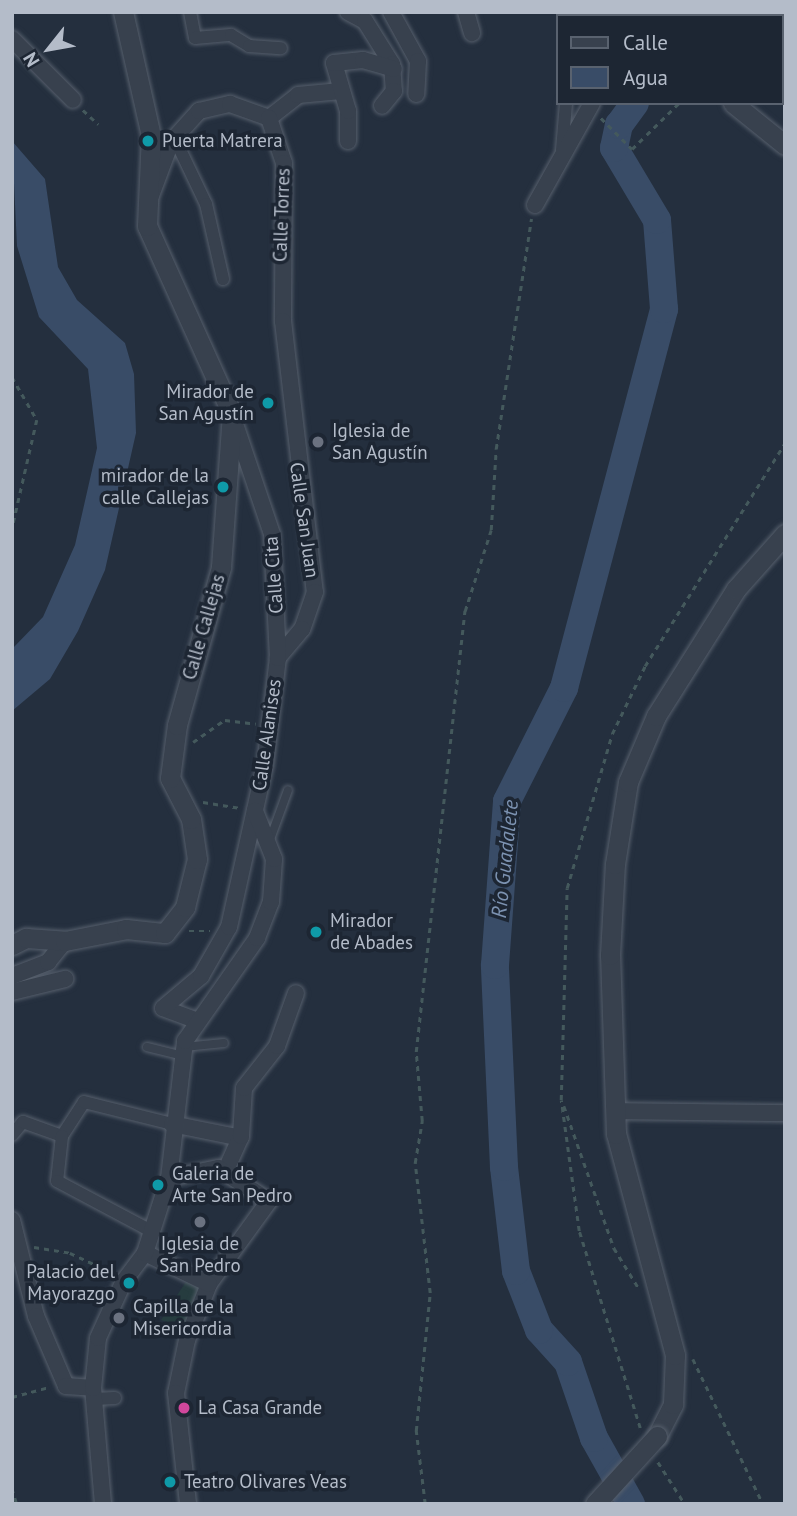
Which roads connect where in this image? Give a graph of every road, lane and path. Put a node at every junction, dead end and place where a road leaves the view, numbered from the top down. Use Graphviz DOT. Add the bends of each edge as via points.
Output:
graph roads {
  1 [pos="123,12"];
  2 [pos="190,12"];
  3 [pos="348,12"];
  4 [pos="391,12"];
  5 [pos="466,12"];
  6 [pos="368,26"];
  7 [pos="471,33"];
  8 [pos="12,39"];
  9 [pos="407,39"];
  10 [pos="281,48"];
  11 [pos="394,69"];
  12 [pos="341,91"];
  13 [pos="416,94"];
  14 [pos="74,100"];
  15 [pos="566,105"];
  16 [pos="591,105"];
  17 [pos="677,105"];
  18 [pos="735,105"];
  19 [pos="382,106"];
  20 [pos="269,118"];
  21 [pos="604,122"];
  22 [pos="98,124"];
  23 [pos="174,138"];
  24 [pos="348,141"];
  25 [pos="785,145"];
  26 [pos="562,150"];
  27 [pos="147,202"];
  28 [pos="535,205"];
  29 [pos="223,279"];
  30 [pos="288,372"];
  31 [pos="12,377"];
  32 [pos="232,414"];
  33 [pos="12,529"];
  34 [pos="785,534"];
  35 [pos="278,658"];
  36 [pos="269,726"];
  37 [pos="173,744"];
  38 [pos="288,790"];
  39 [pos="188,810"];
  40 [pos="255,811"];
  41 [pos="269,842"];
  42 [pos="168,932"];
  43 [pos="227,933"];
  44 [pos="65,941"];
  45 [pos="12,944"];
  46 [pos="12,976"];
  47 [pos="65,979"];
  48 [pos="12,992"];
  49 [pos="296,993"];
  50 [pos="198,1021"];
  51 [pos="225,1043"];
  52 [pos="147,1047"];
  53 [pos="183,1051"];
  54 [pos="561,1100"];
  55 [pos="615,1111"];
  56 [pos="785,1113"];
  57 [pos="172,1124"];
  58 [pos="12,1135"];
  59 [pos="62,1136"];
  60 [pos="241,1138"];
  61 [pos="225,1172"];
  62 [pos="169,1178"];
  63 [pos="12,1220"];
  64 [pos="153,1232"];
  65 [pos="20,1249"];
  66 [pos="145,1254"];
  67 [pos="125,1279"];
  68 [pos="209,1284"];
  69 [pos="643,1295"];
  70 [pos="672,1332"];
  71 [pos="66,1386"];
  72 [pos="93,1393"];
  73 [pos="12,1397"];
  74 [pos="115,1398"];
  75 [pos="12,1488"];
  76 [pos="17,1504"];
  77 [pos="103,1504"];
  78 [pos="188,1504"];
  79 [pos="425,1504"];
  80 [pos="595,1504"];
  81 [pos="763,1504"];
  1 -- 27 [label="street, Calle Callejas" via="151,135"];
  2 -- 10 [label="street" via="195,38 231,36 249,46"];
  3 -- 6 [label="street"];
  4 -- 9 [label="street"];
  5 -- 7 [label="street"];
  6 -- 9 [label="street"];
  6 -- 11 [label="street"];
  8 -- 14 [label="street"];
  9 -- 13 [label="street" via="419,66"];
  11 -- 12 [label="street" via="363,60 336,62"];
  11 -- 19 [label="street" via="394,91"];
  12 -- 20 [label="street" via="298,95"];
  12 -- 24 [label="street"];
  14 -- 22 [label="path"];
  15 -- 26 [label="street"];
  16 -- 26 [label="street"];
  17 -- 21 [label="path" via="632,149"];
  18 -- 25 [label="street"];
  20 -- 23 [label="street" via="239,106 213,106"];
  20 -- 30 [label="street, Calle Torres" via="285,163 281,268"];
  23 -- 27 [label="street"];
  23 -- 29 [label="street" via="206,204"];
  26 -- 28 [label="street"];
  27 -- 32 [label="street, Calle Callejas" via="151,238 192,316"];
  28 -- 79 [label="path" via="521,254 491,530 466,611 416,1052 422,1121 415,1163 430,1293 416,1431"];
  30 -- 35 [label="street, Calle San Juan" via="315,592 302,629"];
  31 -- 33 [label="path" via="37,419"];
  32 -- 35 [label="street, Calle Cita" via="272,534"];
  32 -- 37 [label="street, Calle Callejas" via="221,567"];
  34 -- 55 [label="street" via="685,662 628,782 610,955"];
  35 -- 36 [label="street, Calle Alanises"];
  36 -- 37 [label="path" via="225,720 191,743"];
  36 -- 40 [label="street, Calle Alanises"];
  37 -- 39 [label="street, Calle Callejas" via="171,787"];
  38 -- 41 [label="lane"];
  39 -- 40 [label="path" via="198,801"];
  39 -- 42 [label="street, Calle Callejas" via="197,859 185,906"];
  40 -- 41 [label="street"];
  40 -- 43 [label="street, Calle Alanises"];
  41 -- 50 [label="street" via="274,879 265,922"];
  42 -- 43 [label="path"];
  42 -- 44 [label="street" via="127,929"];
  43 -- 50 [label="street, Calle Alanises" via="196,982 163,1008"];
  44 -- 45 [label="street" via="30,937"];
  44 -- 46 [label="street" via="48,962"];
  47 -- 48 [label="street"];
  49 -- 60 [label="street" via="277,1046 244,1088"];
  50 -- 53 [label="street"];
  51 -- 53 [label="lane"];
  52 -- 53 [label="lane"];
  53 -- 57 [label="street"];
  54 -- 69 [label="path" via="614,1248"];
  55 -- 56 [label="street"];
  55 -- 70 [label="street" via="640,1234"];
  57 -- 59 [label="street" via="84,1102"];
  57 -- 60 [label="street"];
  57 -- 62 [label="street"];
  58 -- 59 [label="street" via="23,1122"];
  59 -- 64 [label="street" via="57,1181"];
  60 -- 61 [label="street"];
  61 -- 62 [label="street" via="211,1168"];
  61 -- 68 [label="street" via="268,1201"];
  62 -- 64 [label="street"];
  63 -- 65 [label="street"];
  64 -- 66 [label="street"];
  65 -- 67 [label="path" via="58,1250"];
  65 -- 71 [label="street" via="36,1316"];
  66 -- 67 [label="street"];
  66 -- 68 [label="street"];
  67 -- 72 [label="street" via="99,1338"];
  68 -- 78 [label="street" via="176,1385"];
  70 -- 80 [label="street, bridge" via="676,1390 657,1436"];
  70 -- 81 [label="path" via="689,1352"];
  71 -- 72 [label="street"];
  71 -- 73 [label="path"];
  72 -- 74 [label="street"];
  72 -- 77 [label="street"];
  75 -- 76 [label="path"];
}
